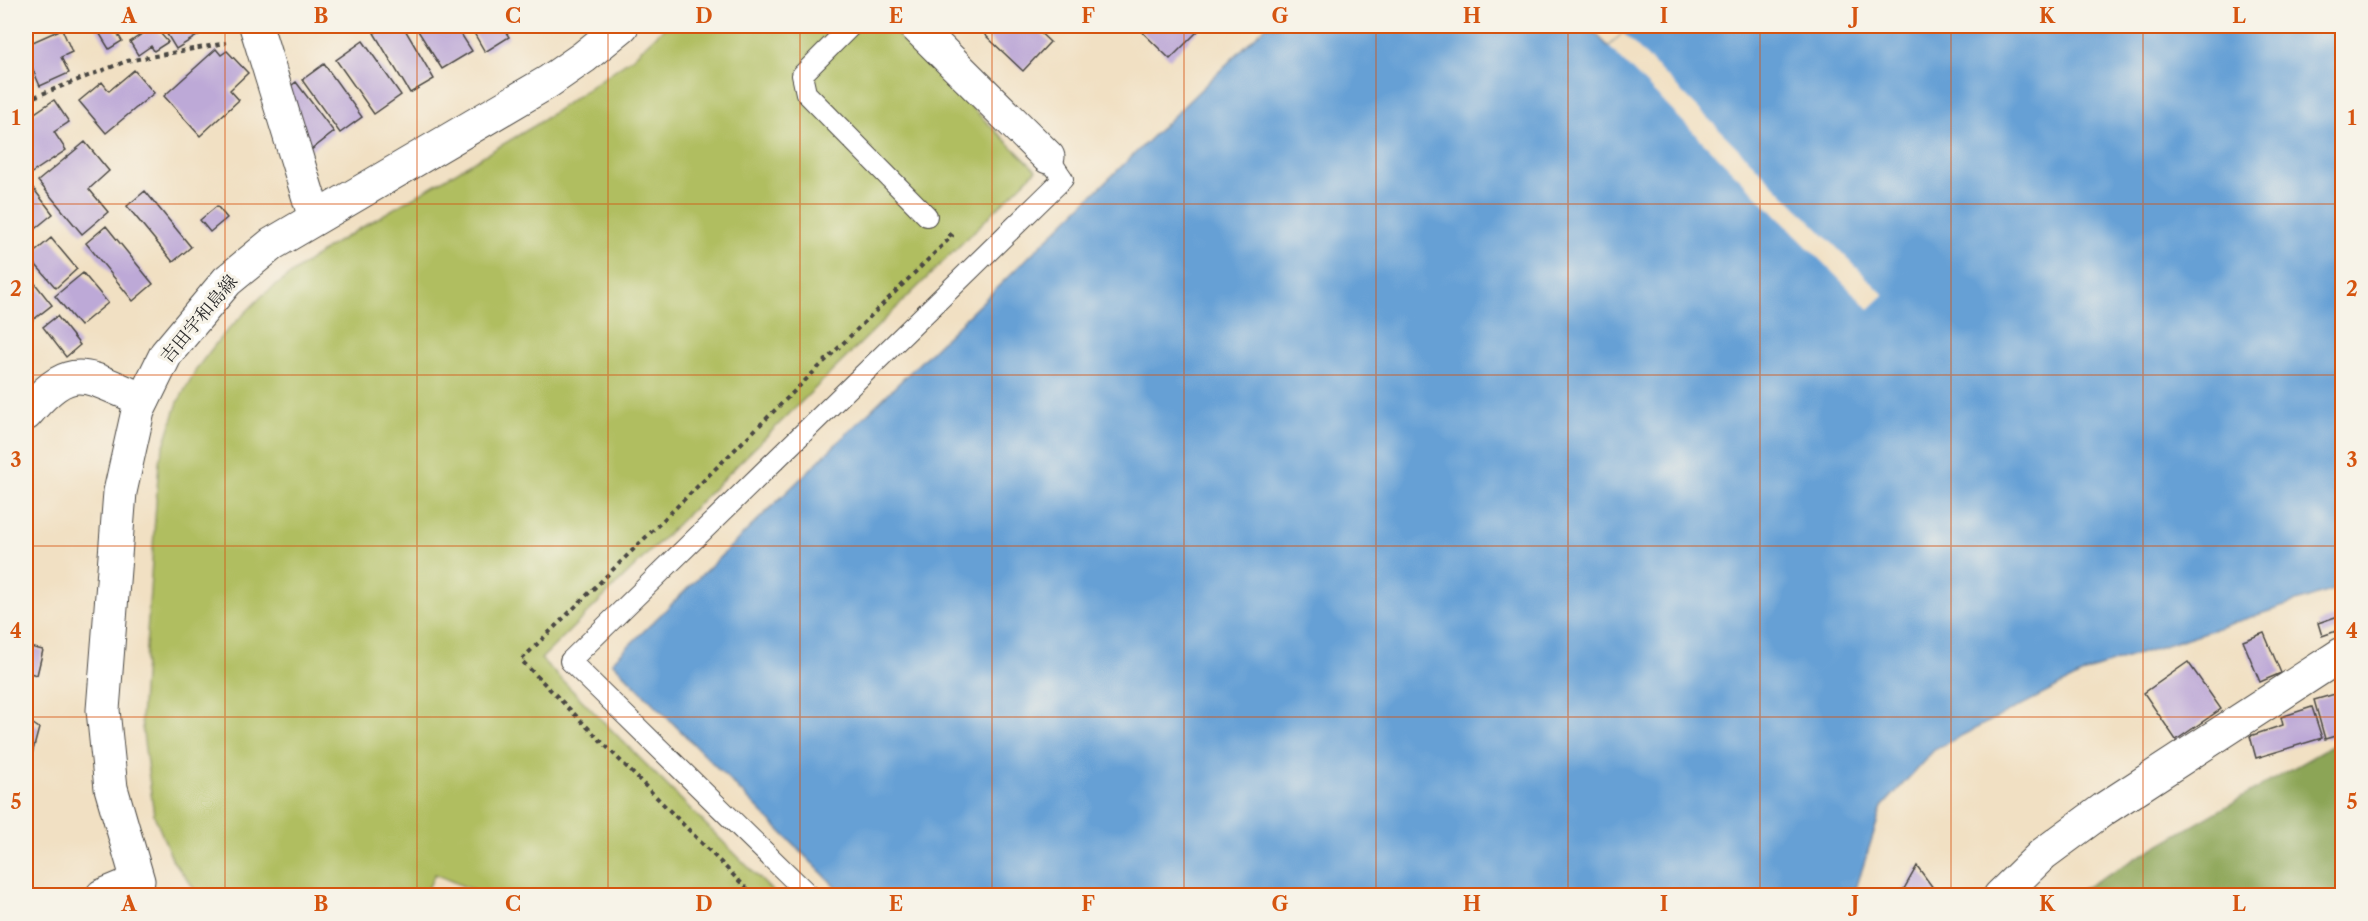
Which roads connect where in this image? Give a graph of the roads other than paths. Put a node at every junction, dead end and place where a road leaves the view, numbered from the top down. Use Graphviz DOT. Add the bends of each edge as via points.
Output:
graph roads {
  1 [pos="622,26"];
  2 [pos="851,26"];
  3 [pos="916,26"];
  4 [pos="257,31"];
  5 [pos="1048,157"];
  6 [pos="927,216"];
  7 [pos="315,218"];
  8 [pos="143,400"];
  9 [pos="26,414"];
  10 [pos="2343,654"];
  11 [pos="142,888"];
  12 [pos="102,896"];
  13 [pos="810,896"];
  14 [pos="2000,896"];
  1 -- 7 [label="main road, 吉田宇和島線" via="548,82"];
  2 -- 6 [label="lane" via="802,75 806,93"];
  3 -- 5 [label="main road"];
  4 -- 7 [label="main road"];
  5 -- 13 [label="lane" via="1064,179 570,661"];
  7 -- 8 [label="main road, 吉田宇和島線" via="272,244 227,281 166,354"];
  8 -- 9 [label="main road" via="85,376 70,378 46,391"];
  8 -- 11 [label="main road, 吉田宇和島線" via="120,492 103,710 111,788"];
  10 -- 14 [label="main road" via="2104,809 2043,854"];
  11 -- 12 [label="main road, 吉田宇和島線"];
}
